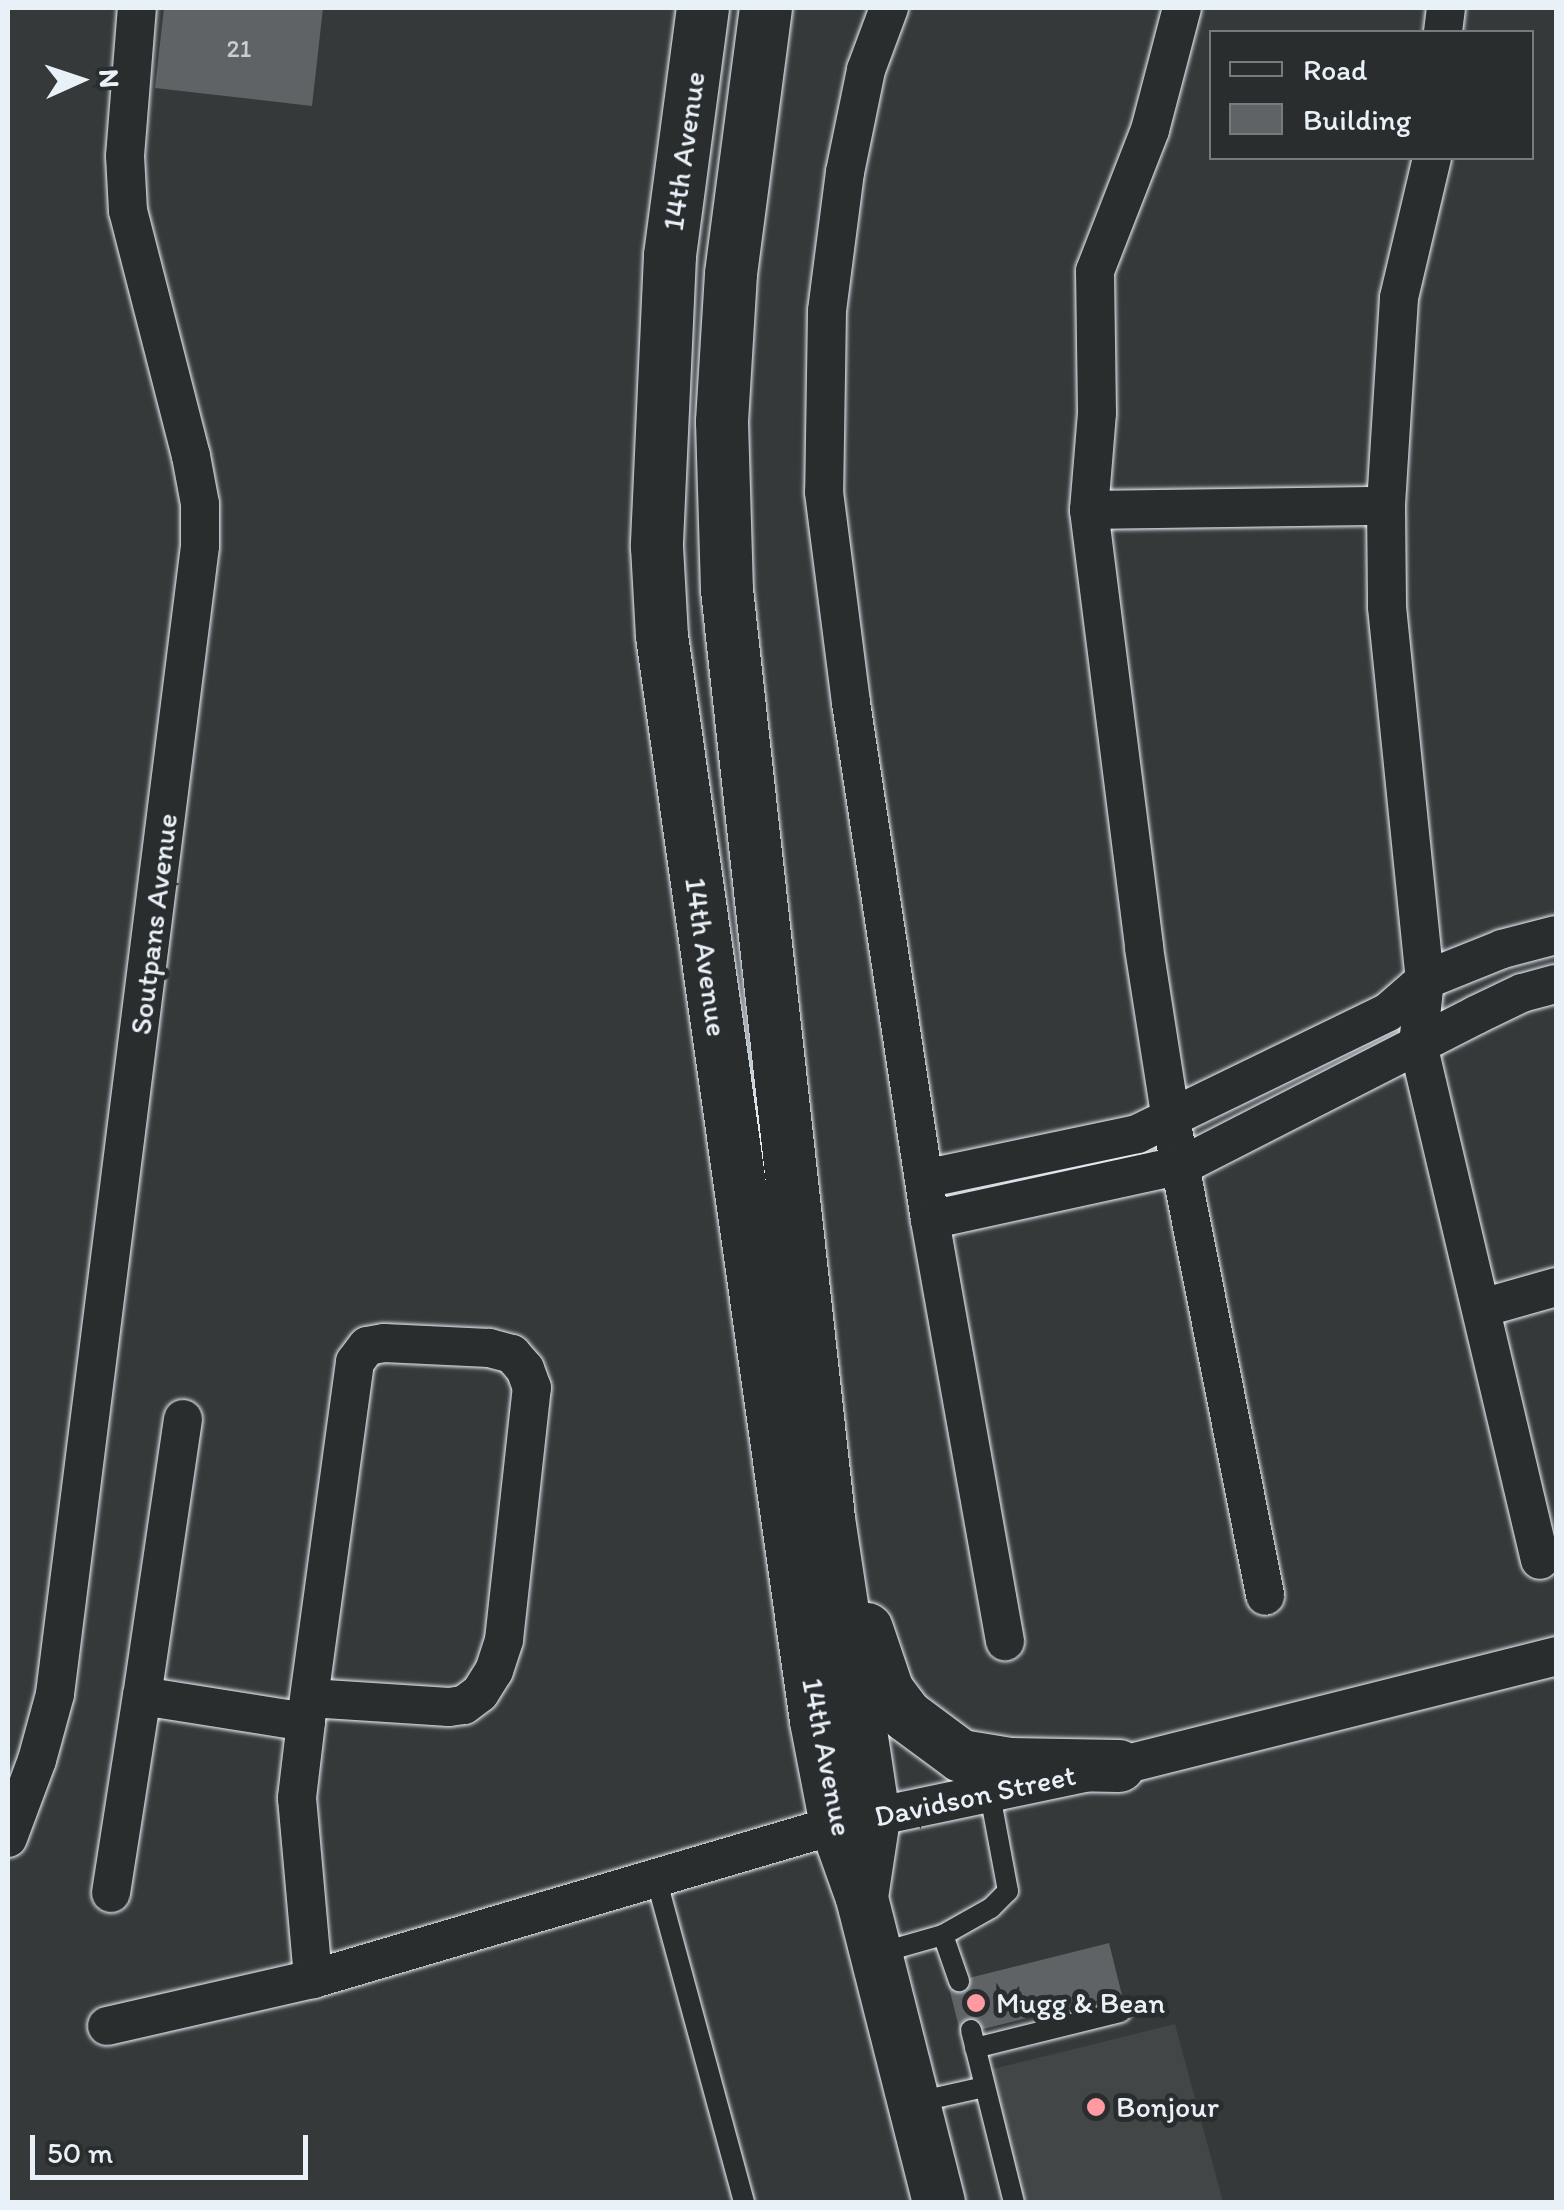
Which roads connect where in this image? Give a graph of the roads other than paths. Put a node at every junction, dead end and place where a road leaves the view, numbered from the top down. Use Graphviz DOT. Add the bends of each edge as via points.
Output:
graph roads {
  1 [pos="138,8"];
  2 [pos="703,8"];
  3 [pos="766,8"];
  4 [pos="890,8"];
  5 [pos="1182,8"];
  6 [pos="1432,160"];
  7 [pos="1386,506"];
  8 [pos="1089,510"];
  9 [pos="1556,935"];
  10 [pos="1425,980"];
  11 [pos="1556,984"];
  12 [pos="1418,1044"];
  13 [pos="1172,1120"];
  14 [pos="1183,1165"];
  15 [pos="924,1178"];
  16 [pos="930,1220"];
  17 [pos="1556,1287"];
  18 [pos="1482,1308"];
  19 [pos="183,1419"];
  20 [pos="830,1519"];
  21 [pos="1540,1560"];
  22 [pos="1265,1596"];
  23 [pos="1005,1641"];
  24 [pos="1556,1656"];
  25 [pos="142,1696"];
  26 [pos="308,1710"];
  27 [pos="1119,1766"];
  28 [pos="990,1795"];
  29 [pos="855,1821"];
  30 [pos="8,1838"];
  31 [pos="656,1878"];
  32 [pos="111,1893"];
  33 [pos="943,1936"];
  34 [pos="876,1954"];
  35 [pos="313,1979"];
  36 [pos="959,1980"];
  37 [pos="1122,2012"];
  38 [pos="107,2026"];
  39 [pos="984,2087"];
  40 [pos="913,2103"];
  41 [pos="744,2202"];
  42 [pos="939,2202"];
  43 [pos="1014,2202"];
  1 -- 30 [label="street, Soutpans Avenue" via="125,156 128,211 191,456 200,546 55,1694"];
  2 -- 29 [label="main road, 14th Avenue" via="668,274 656,548 662,636 816,1721"];
  3 -- 20 [label="main road, 14th Avenue" via="730,293 722,422 728,590"];
  4 -- 15 [label="street" via="866,70 845,172 828,310 824,492"];
  5 -- 8 [label="street" via="1150,130 1095,270 1097,413"];
  6 -- 7 [label="street" via="1399,298"];
  7 -- 8 [label="street"];
  7 -- 10 [label="street" via="1387,606"];
  8 -- 13 [label="street"];
  9 -- 10 [label="street"];
  10 -- 12 [label="street"];
  10 -- 13 [label="street" via="1388,1012"];
  11 -- 12 [label="street" via="1522,993"];
  12 -- 14 [label="street"];
  12 -- 18 [label="street"];
  13 -- 14 [label="street"];
  13 -- 15 [label="street" via="1137,1134"];
  14 -- 16 [label="street"];
  14 -- 22 [label="street"];
  15 -- 16 [label="street"];
  16 -- 23 [label="street"];
  17 -- 18 [label="street"];
  18 -- 21 [label="street"];
  19 -- 25 [label="street"];
  20 -- 27 [label="main road" via="888,1691 907,1716 961,1756"];
  20 -- 29 [label="main road, 14th Avenue"];
  24 -- 27 [label="street, Davidson Street"];
  25 -- 26 [label="street"];
  25 -- 32 [label="street"];
  26 -- 26 [label="street" via="360,1352 384,1344 512,1354 532,1388 504,1640 494,1671 464,1705"];
  26 -- 35 [label="street" via="297,1798"];
  27 -- 28 [label="street, Davidson Street"];
  28 -- 29 [label="street, Davidson Street"];
  28 -- 33 [label="lane" via="1010,1887 991,1908"];
  29 -- 31 [label="street, Davidson Street"];
  29 -- 34 [label="main road, 14th Avenue" via="862,1898"];
  31 -- 35 [label="street, Davidson Street"];
  31 -- 41 [label="lane"];
  33 -- 34 [label="lane"];
  33 -- 36 [label="lane"];
  34 -- 40 [label="main road, 14th Avenue"];
  35 -- 38 [label="street, Davidson Street"];
  37 -- 39 [label="lane" via="973,2039"];
  39 -- 40 [label="lane"];
  39 -- 43 [label="lane"];
  40 -- 42 [label="main road, 14th Avenue"];
}
